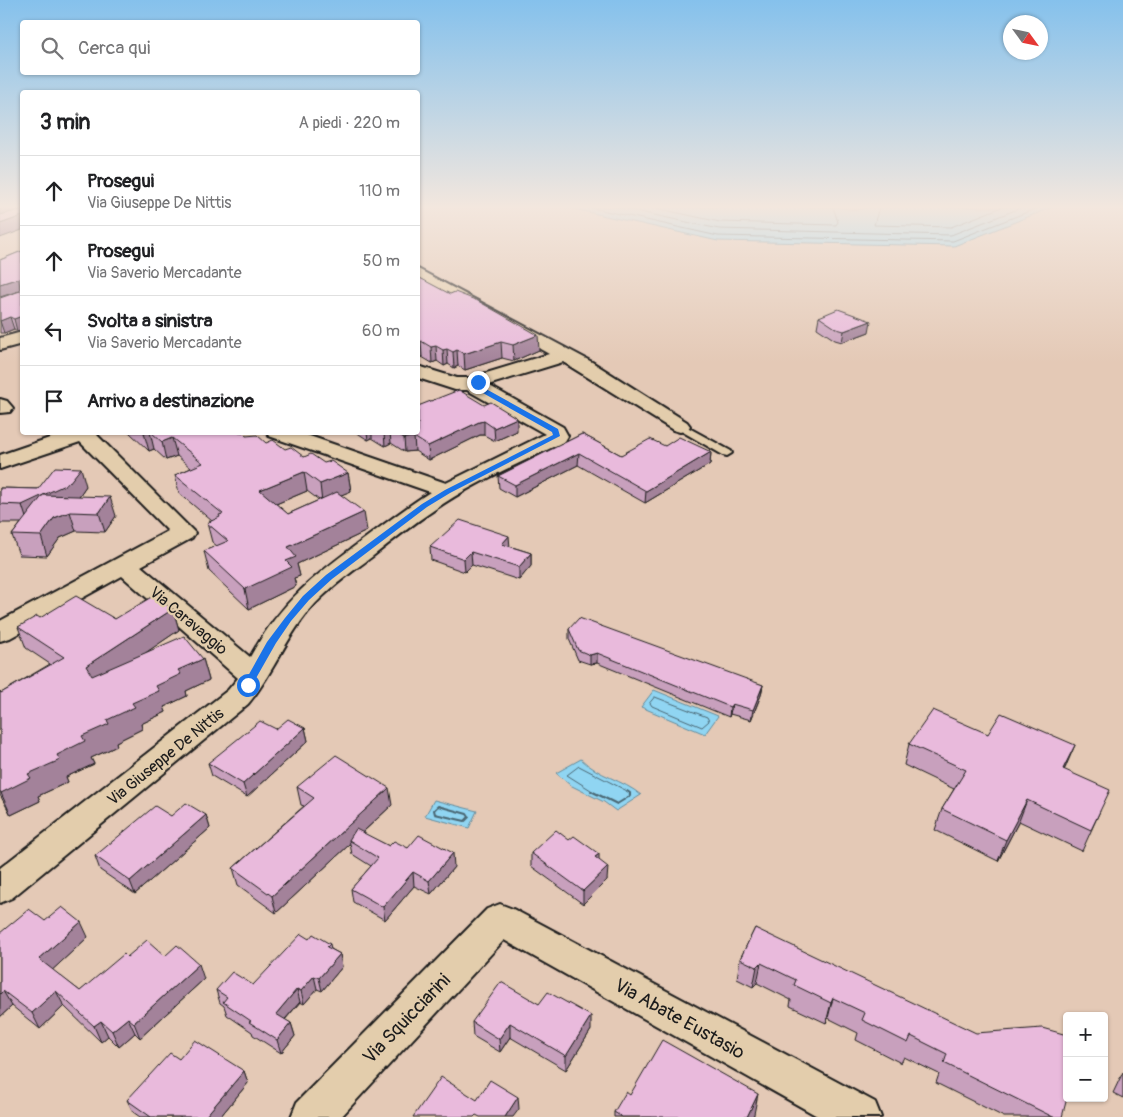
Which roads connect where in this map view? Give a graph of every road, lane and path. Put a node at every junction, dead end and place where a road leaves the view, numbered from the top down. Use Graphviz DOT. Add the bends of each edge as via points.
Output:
graph roads {
  1 [pos="420,275"];
  2 [pos="20,339"];
  3 [pos="0,344"];
  4 [pos="565,355"];
  5 [pos="420,373"];
  6 [pos="471,384"];
  7 [pos="680,426"];
  8 [pos="81,435"];
  9 [pos="89,435"];
  10 [pos="285,435"];
  11 [pos="728,453"];
  12 [pos="0,462"];
  13 [pos="448,491"];
  14 [pos="124,565"];
  15 [pos="0,632"];
  16 [pos="254,676"];
  17 [pos="0,888"];
  18 [pos="500,920"];
  19 [pos="843,1113"];
  20 [pos="312,1117"];
  1 -- 4 [label="street"];
  2 -- 3 [label="street"];
  4 -- 6 [label="street"];
  4 -- 7 [label="street"];
  5 -- 6 [label="street" via="455,384"];
  6 -- 13 [label="street, Via Giuseppe De Nittis" via="556,431 557,436"];
  7 -- 11 [label="lane"];
  8 -- 12 [label="street"];
  9 -- 14 [label="street" via="183,533"];
  10 -- 13 [label="street"];
  13 -- 16 [label="street, Via Giuseppe De Nittis" via="392,529 306,598 272,642"];
  14 -- 15 [label="street"];
  14 -- 16 [label="street, Via Caravaggio"];
  16 -- 17 [label="street, Via Giuseppe De Nittis" via="223,710"];
  18 -- 19 [label="street, Via Abate Eustasio"];
  18 -- 20 [label="street, Via Squicciarini"];
}
